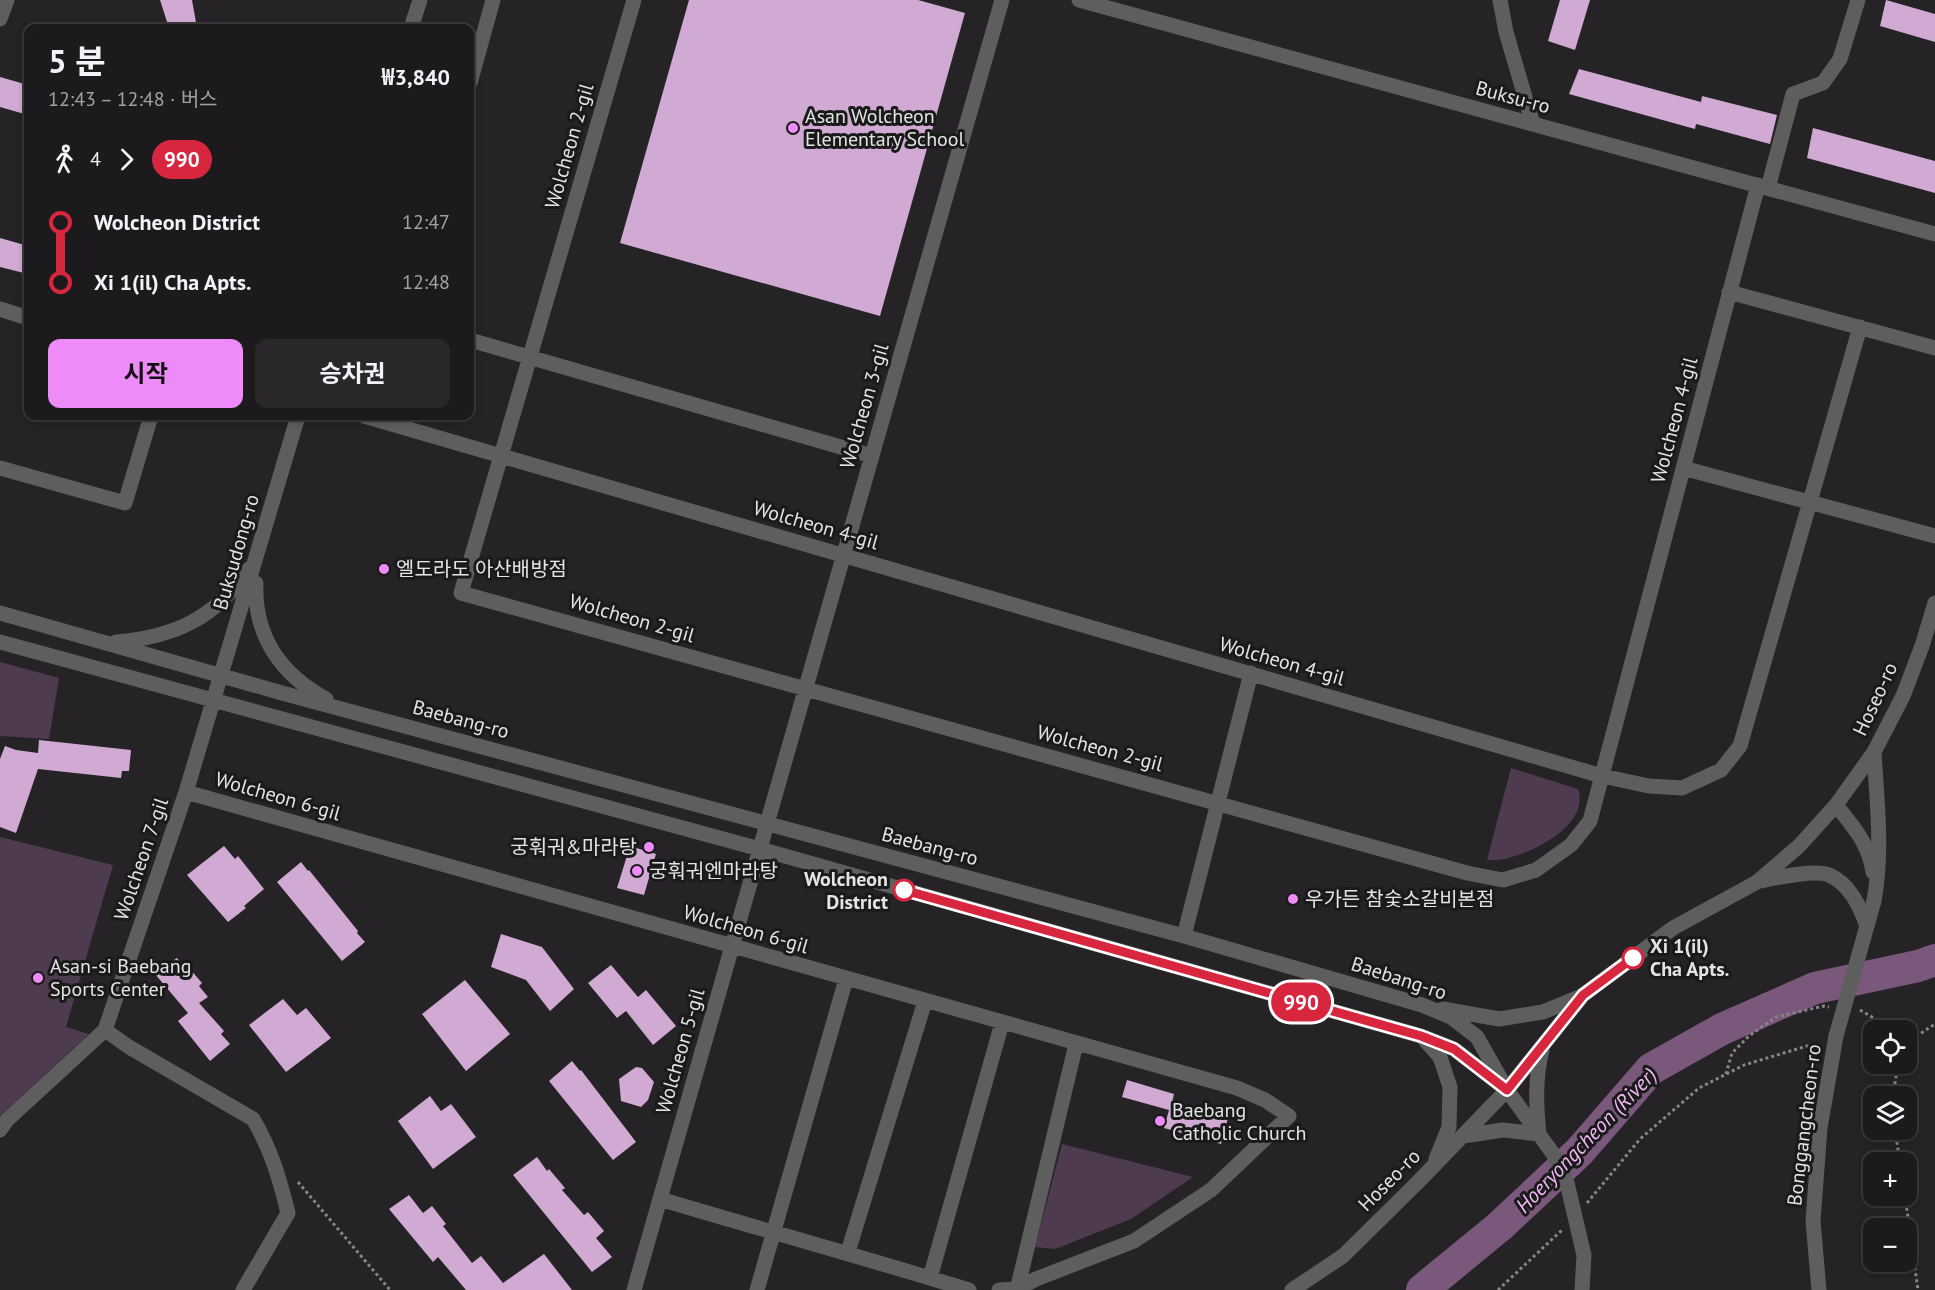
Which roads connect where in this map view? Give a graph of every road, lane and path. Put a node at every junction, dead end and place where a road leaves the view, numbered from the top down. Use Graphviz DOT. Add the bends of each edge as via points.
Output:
graph roads {
  1 [pos="7,0"];
  2 [pos="420,0"];
  3 [pos="493,0"];
  4 [pos="634,0"];
  5 [pos="1002,0"];
  6 [pos="1079,0"];
  7 [pos="1500,0"];
  8 [pos="1858,0"];
  9 [pos="0,19"];
  10 [pos="412,24"];
  11 [pos="474,69"];
  12 [pos="1533,124"];
  13 [pos="1763,187"];
  14 [pos="1935,234"];
  15 [pos="1729,292"];
  16 [pos="0,309"];
  17 [pos="24,317"];
  18 [pos="1860,327"];
  19 [pos="474,341"];
  20 [pos="1935,348"];
  21 [pos="530,358"];
  22 [pos="150,420"];
  23 [pos="297,420"];
  24 [pos="378,420"];
  25 [pos="501,455"];
  26 [pos="872,456"];
  27 [pos="0,468"];
  28 [pos="1683,468"];
  29 [pos="1810,502"];
  30 [pos="1935,536"];
  31 [pos="844,555"];
  32 [pos="256,559"];
  33 [pos="1935,603"];
  34 [pos="0,613"];
  35 [pos="0,642"];
  36 [pos="105,643"];
  37 [pos="1251,674"];
  38 [pos="222,676"];
  39 [pos="806,688"];
  40 [pos="215,700"];
  41 [pos="347,710"];
  42 [pos="1874,752"];
  43 [pos="1602,776"];
  44 [pos="186,792"];
  45 [pos="1218,803"];
  46 [pos="1836,805"];
  47 [pos="767,824"];
  48 [pos="760,849"];
  49 [pos="1757,882"];
  50 [pos="1874,902"];
  51 [pos="1868,926"];
  52 [pos="1185,936"];
  53 [pos="732,946"];
  54 [pos="846,979"];
  55 [pos="1583,995"];
  56 [pos="925,1001"];
  57 [pos="1417,1004"];
  58 [pos="1836,1007"];
  59 [pos="1860,1010"];
  60 [pos="1877,1020"];
  61 [pos="1002,1023"];
  62 [pos="1935,1024"];
  63 [pos="105,1030"];
  64 [pos="1421,1036"];
  65 [pos="1917,1036"];
  66 [pos="1835,1042"];
  67 [pos="1076,1044"];
  68 [pos="1543,1045"];
  69 [pos="1726,1074"];
  70 [pos="1507,1090"];
  71 [pos="0,1130"];
  72 [pos="1539,1134"];
  73 [pos="1463,1136"];
  74 [pos="1433,1167"];
  75 [pos="294,1178"];
  76 [pos="660,1199"];
  77 [pos="1906,1206"];
  78 [pos="1573,1214"];
  79 [pos="772,1233"];
  80 [pos="848,1252"];
  81 [pos="930,1278"];
  82 [pos="1017,1289"];
  83 [pos="243,1290"];
  84 [pos="390,1290"];
  85 [pos="634,1290"];
  86 [pos="757,1290"];
  87 [pos="969,1290"];
  88 [pos="999,1290"];
  89 [pos="1292,1290"];
  90 [pos="1498,1290"];
  91 [pos="1581,1290"];
  92 [pos="1819,1290"];
  93 [pos="1918,1290"];
  1 -- 9 [label="street"];
  2 -- 10 [label="street"];
  3 -- 11 [label="street"];
  4 -- 21 [label="street, Wolcheon 2-gil"];
  5 -- 26 [label="street, Wolcheon 3-gil"];
  6 -- 12 [label="street, Buksu-ro"];
  7 -- 12 [label="street"];
  8 -- 13 [label="street, Wolcheon 4-gil" via="1840,59 1822,82 1793,94"];
  12 -- 13 [label="street, Buksu-ro"];
  13 -- 14 [label="street, Buksu-ro"];
  13 -- 15 [label="street, Wolcheon 4-gil"];
  15 -- 18 [label="street"];
  15 -- 28 [label="street, Wolcheon 4-gil"];
  16 -- 17 [label="street"];
  18 -- 20 [label="street"];
  18 -- 29 [label="street"];
  19 -- 21 [label="street"];
  21 -- 25 [label="street, Wolcheon 2-gil"];
  21 -- 26 [label="street"];
  22 -- 27 [label="street" via="125,503"];
  23 -- 32 [label="street, Buksudong-ro"];
  24 -- 25 [label="street, Wolcheon 4-gil"];
  25 -- 31 [label="street, Wolcheon 4-gil"];
  25 -- 39 [label="street, Wolcheon 2-gil" via="461,592"];
  26 -- 31 [label="street, Wolcheon 3-gil"];
  28 -- 29 [label="street"];
  28 -- 43 [label="street, Wolcheon 4-gil"];
  29 -- 30 [label="street"];
  29 -- 43 [label="street" via="1740,746 1721,770 1682,788"];
  31 -- 37 [label="street, Wolcheon 4-gil"];
  31 -- 39 [label="street, Wolcheon 3-gil"];
  32 -- 36 [label="street" via="236,588 209,612 179,629 143,640"];
  32 -- 38 [label="street, Buksudong-ro"];
  32 -- 41 [label="street" via="255,602 263,636 281,664 309,689"];
  33 -- 42 [label="street, Hoseo-ro" via="1903,696"];
  34 -- 36 [label="street, Baebang-ro"];
  35 -- 40 [label="street"];
  36 -- 38 [label="street, Baebang-ro"];
  37 -- 43 [label="street, Wolcheon 4-gil"];
  37 -- 45 [label="street"];
  38 -- 40 [label="street, Buksudong-ro"];
  38 -- 41 [label="street, Baebang-ro"];
  39 -- 45 [label="street, Wolcheon 2-gil"];
  39 -- 47 [label="street, Wolcheon 3-gil"];
  40 -- 44 [label="street, Wolcheon 7-gil"];
  40 -- 48 [label="street"];
  41 -- 47 [label="street, Baebang-ro"];
  42 -- 46 [label="street, Hoseo-ro"];
  42 -- 50 [label="street" via="1880,848"];
  43 -- 45 [label="street, Wolcheon 2-gil" via="1590,820 1572,845 1536,870 1503,880"];
  44 -- 53 [label="street, Wolcheon 6-gil"];
  44 -- 63 [label="street, Wolcheon 7-gil"];
  45 -- 52 [label="street"];
  46 -- 49 [label="street, Hoseo-ro" via="1799,846"];
  46 -- 50 [label="street" via="1862,838 1871,858"];
  47 -- 48 [label="street, Wolcheon 5-gil"];
  47 -- 52 [label="street, Baebang-ro"];
  48 -- 53 [label="street, Wolcheon 5-gil"];
  48 -- 64 [label="street"];
  49 -- 51 [label="street" via="1794,874 1828,874 1851,892"];
  49 -- 55 [label="street" via="1673,928"];
  50 -- 51 [label="street, Bonggangcheon-ro, bridge"];
  51 -- 66 [label="street, Bonggangcheon-ro, bridge"];
  52 -- 57 [label="street, Baebang-ro"];
  53 -- 54 [label="street, Wolcheon 6-gil"];
  53 -- 76 [label="street, Wolcheon 5-gil"];
  54 -- 56 [label="street, Wolcheon 6-gil"];
  54 -- 79 [label="street"];
  55 -- 57 [label="street" via="1543,1012 1499,1019"];
  55 -- 68 [label="street, Hoseo-ro"];
  56 -- 61 [label="street, Wolcheon 6-gil"];
  56 -- 80 [label="street"];
  57 -- 70 [label="street, Baebang-ro" via="1451,1017 1477,1037"];
  58 -- 69 [label="path" via="1776,1017 1732,1053"];
  59 -- 60 [label="path"];
  61 -- 67 [label="street, Wolcheon 6-gil"];
  61 -- 81 [label="street"];
  62 -- 65 [label="path"];
  63 -- 71 [label="street"];
  63 -- 83 [label="street" via="253,1119 261,1133 277,1169 288,1213"];
  64 -- 70 [label="street" via="1454,1049"];
  64 -- 74 [label="street" via="1440,1057 1450,1087 1449,1126"];
  66 -- 69 [label="path" via="1807,1046"];
  66 -- 92 [label="street, Bonggangcheon-ro" via="1820,1128 1813,1221"];
  67 -- 82 [label="street"];
  67 -- 82 [label="street, Wolcheon 6-gil" via="1238,1088 1289,1116 1211,1190 1134,1241"];
  68 -- 70 [label="street, Hoseo-ro"];
  68 -- 72 [label="street" via="1537,1071"];
  69 -- 78 [label="path" via="1699,1088 1640,1139"];
  70 -- 72 [label="street"];
  70 -- 73 [label="street, Hoseo-ro"];
  72 -- 73 [label="street" via="1503,1130"];
  72 -- 78 [label="street" via="1568,1183"];
  73 -- 74 [label="street, Hoseo-ro"];
  74 -- 89 [label="street, Hoseo-ro" via="1343,1256"];
  75 -- 84 [label="path"];
  76 -- 79 [label="street"];
  76 -- 85 [label="street, Wolcheon 5-gil"];
  77 -- 93 [label="path"];
  78 -- 90 [label="path"];
  78 -- 91 [label="street" via="1584,1256"];
  79 -- 80 [label="street"];
  79 -- 86 [label="street"];
  80 -- 81 [label="street"];
  81 -- 87 [label="street"];
  82 -- 88 [label="street"];
}
